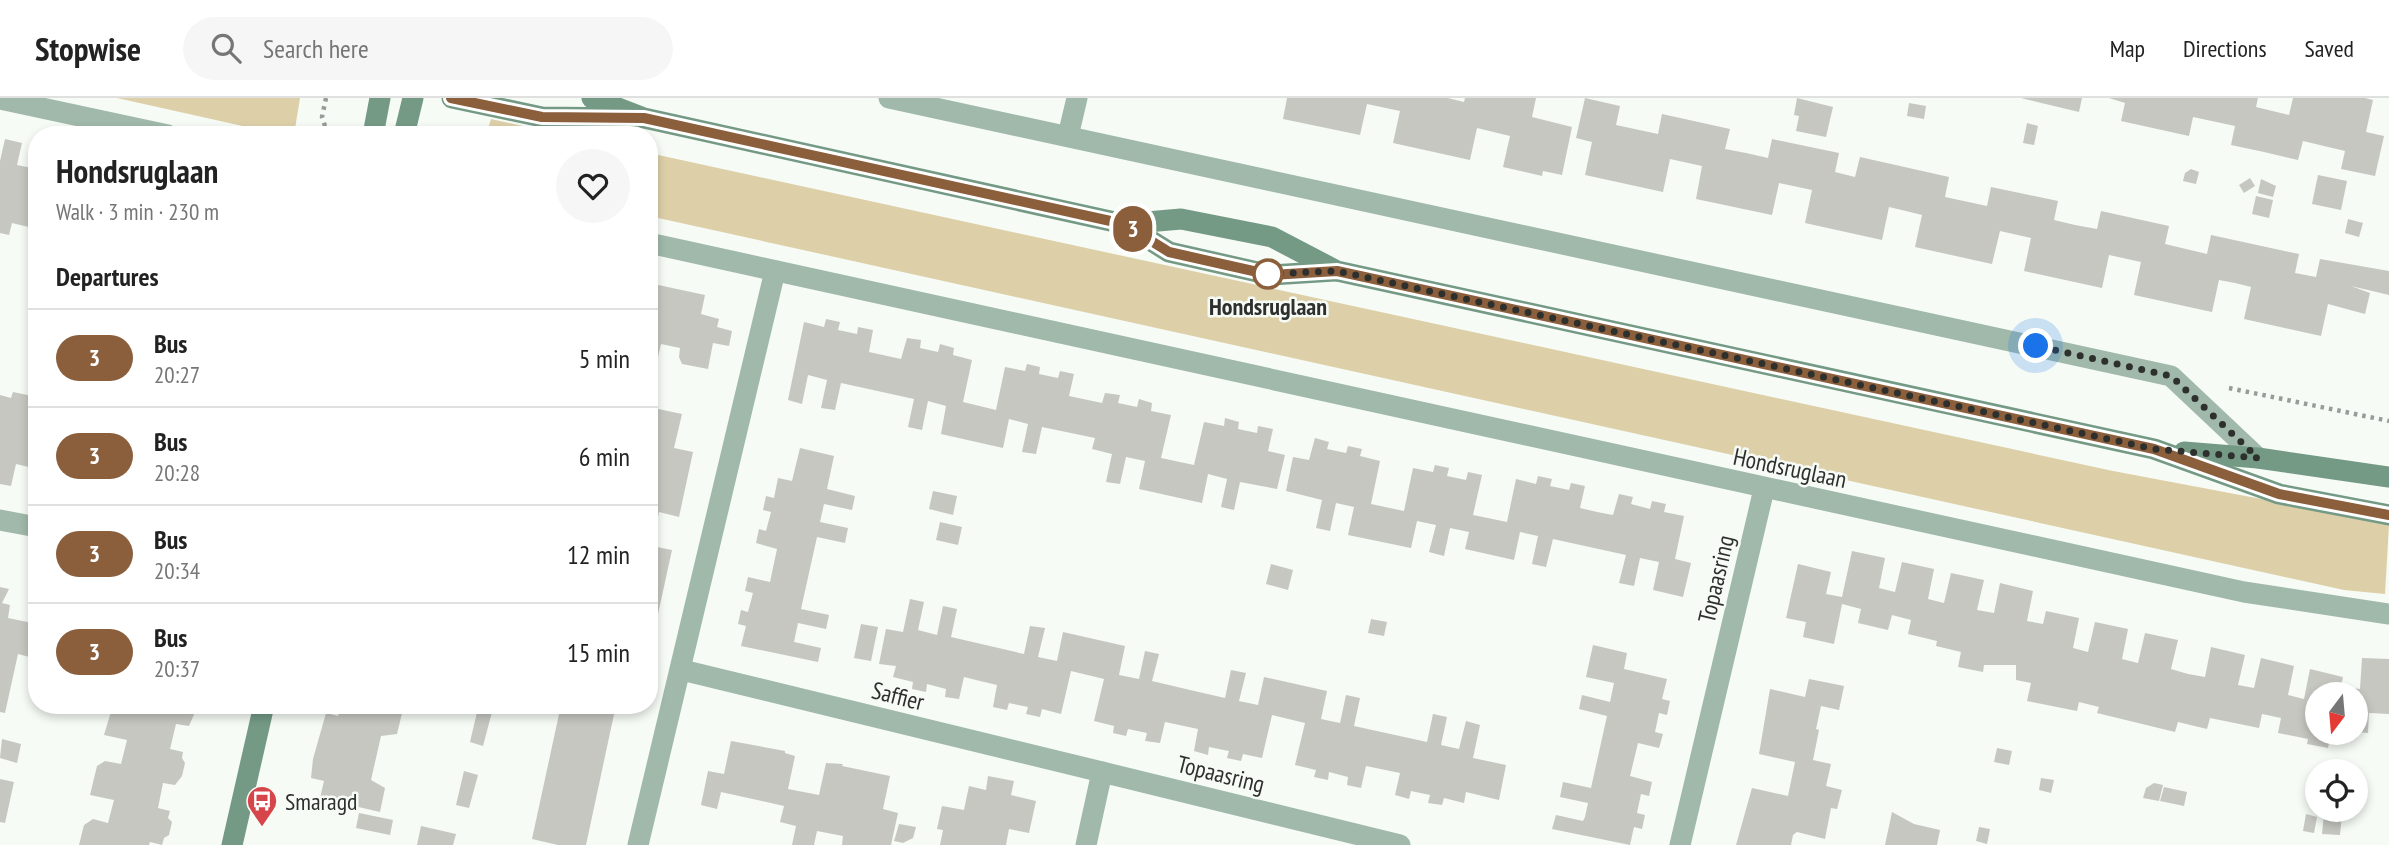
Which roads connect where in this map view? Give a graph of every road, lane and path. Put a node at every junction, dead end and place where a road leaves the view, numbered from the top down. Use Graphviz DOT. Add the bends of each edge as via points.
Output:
graph roads {
  1 [pos="326,98"];
  2 [pos="380,98"];
  3 [pos="413,98"];
  4 [pos="452,98"];
  5 [pos="592,98"];
  6 [pos="889,98"];
  7 [pos="1077,98"];
  8 [pos="0,99"];
  9 [pos="644,118"];
  10 [pos="126,126"];
  11 [pos="325,126"];
  12 [pos="375,126"];
  13 [pos="406,126"];
  14 [pos="1068,136"];
  15 [pos="1124,224"];
  16 [pos="658,245"];
  17 [pos="775,271"];
  18 [pos="1337,271"];
  19 [pos="2225,387"];
  20 [pos="2389,421"];
  21 [pos="2154,449"];
  22 [pos="2258,458"];
  23 [pos="2389,477"];
  24 [pos="1764,489"];
  25 [pos="2389,515"];
  26 [pos="0,520"];
  27 [pos="28,525"];
  28 [pos="2389,614"];
  29 [pos="682,670"];
  30 [pos="262,714"];
  31 [pos="1101,772"];
  32 [pos="232,845"];
  33 [pos="638,845"];
  34 [pos="1086,845"];
  35 [pos="1400,845"];
  36 [pos="1681,845"];
  1 -- 11 [label="path"];
  2 -- 12 [label="main road"];
  3 -- 13 [label="main road"];
  4 -- 9 [label="main road" via="542,117"];
  5 -- 9 [label="main road"];
  6 -- 14 [label="street"];
  7 -- 14 [label="street"];
  8 -- 10 [label="street"];
  9 -- 15 [label="main road"];
  14 -- 22 [label="street" via="2171,376"];
  15 -- 18 [label="main road" via="1181,219 1272,237"];
  15 -- 18 [label="main road" via="1169,252 1271,275"];
  16 -- 17 [label="street, Hondsruglaan"];
  17 -- 24 [label="street, Hondsruglaan"];
  17 -- 29 [label="street"];
  18 -- 21 [label="main road"];
  19 -- 20 [label="path"];
  21 -- 22 [label="main road"];
  21 -- 25 [label="main road" via="2279,494"];
  22 -- 23 [label="main road"];
  24 -- 28 [label="street, Hondsruglaan" via="2244,592"];
  24 -- 36 [label="street, Topaasring"];
  26 -- 27 [label="street"];
  29 -- 31 [label="street, Saffier"];
  29 -- 33 [label="street"];
  30 -- 32 [label="main road"];
  31 -- 34 [label="street"];
  31 -- 35 [label="street, Topaasring"];
}
